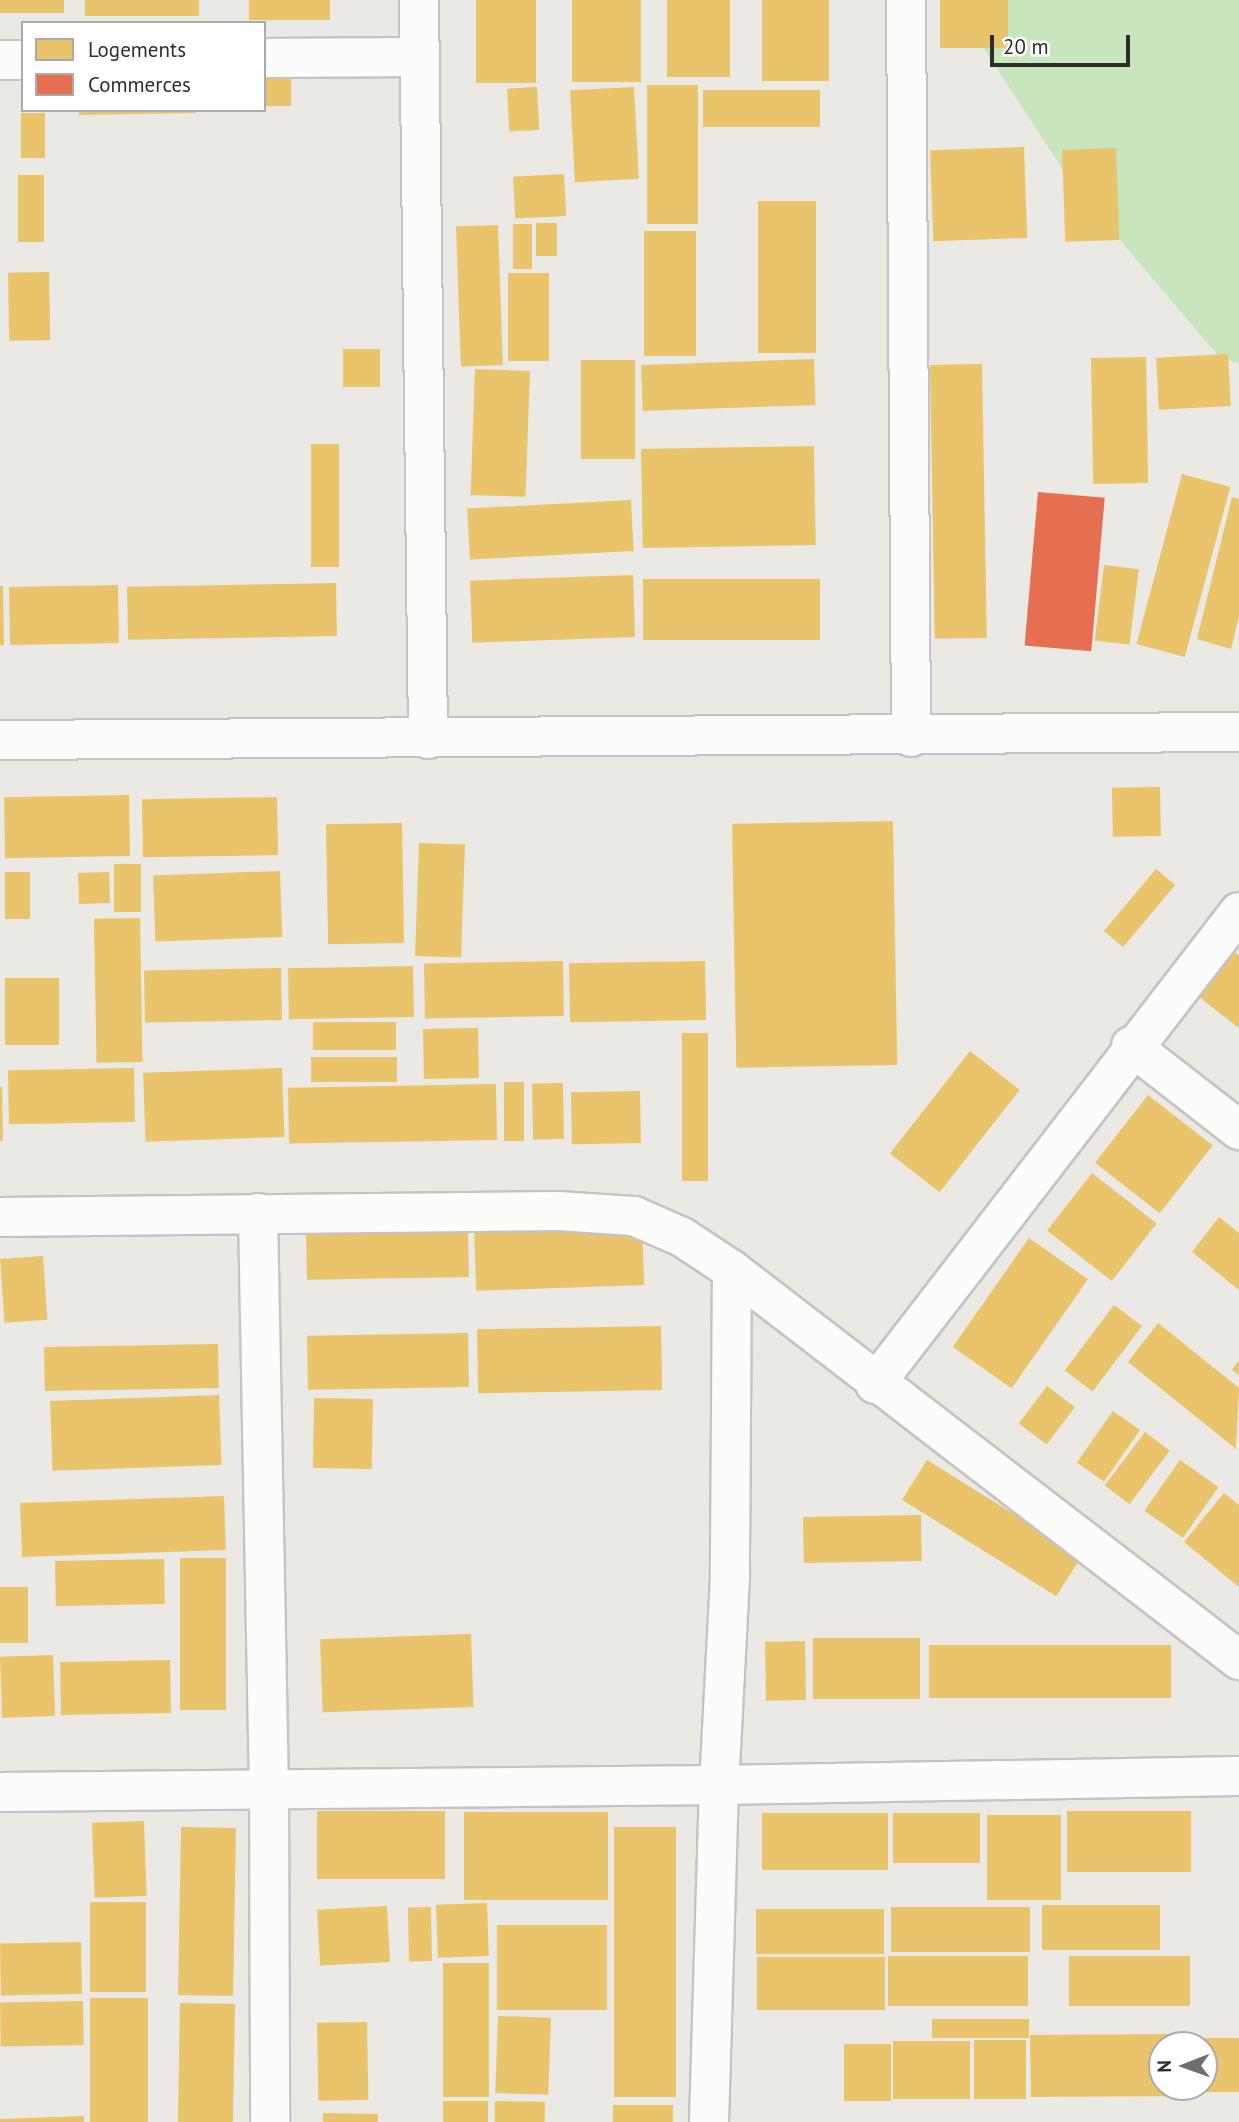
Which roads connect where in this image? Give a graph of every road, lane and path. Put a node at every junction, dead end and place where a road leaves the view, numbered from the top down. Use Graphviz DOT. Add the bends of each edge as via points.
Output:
graph roads {
  1 [pos="419,0"];
  2 [pos="906,0"];
  3 [pos="420,57"];
  4 [pos="266,58"];
  5 [pos="0,60"];
  6 [pos="21,60"];
  7 [pos="1239,732"];
  8 [pos="911,737"];
  9 [pos="428,738"];
  10 [pos="0,740"];
  11 [pos="1239,912"];
  12 [pos="1131,1046"];
  13 [pos="1239,1130"];
  14 [pos="258,1213"];
  15 [pos="0,1217"];
  16 [pos="732,1270"];
  17 [pos="875,1384"];
  18 [pos="1239,1660"];
  19 [pos="1239,1776"];
  20 [pos="719,1784"];
  21 [pos="269,1788"];
  22 [pos="0,1792"];
  23 [pos="270,2122"];
  24 [pos="709,2122"];
  1 -- 3 [label="street"];
  2 -- 8 [label="street"];
  3 -- 4 [label="street"];
  3 -- 9 [label="street"];
  5 -- 6 [label="street"];
  7 -- 8 [label="street"];
  8 -- 9 [label="street"];
  9 -- 10 [label="street"];
  11 -- 12 [label="street"];
  12 -- 13 [label="street"];
  12 -- 17 [label="street"];
  14 -- 15 [label="street"];
  14 -- 16 [label="street" via="558,1211 634,1216 682,1237"];
  14 -- 21 [label="street"];
  16 -- 17 [label="street"];
  16 -- 20 [label="street" via="730,1577"];
  17 -- 18 [label="street"];
  19 -- 20 [label="street"];
  20 -- 21 [label="street"];
  20 -- 24 [label="street"];
  21 -- 22 [label="street"];
  21 -- 23 [label="street"];
}
